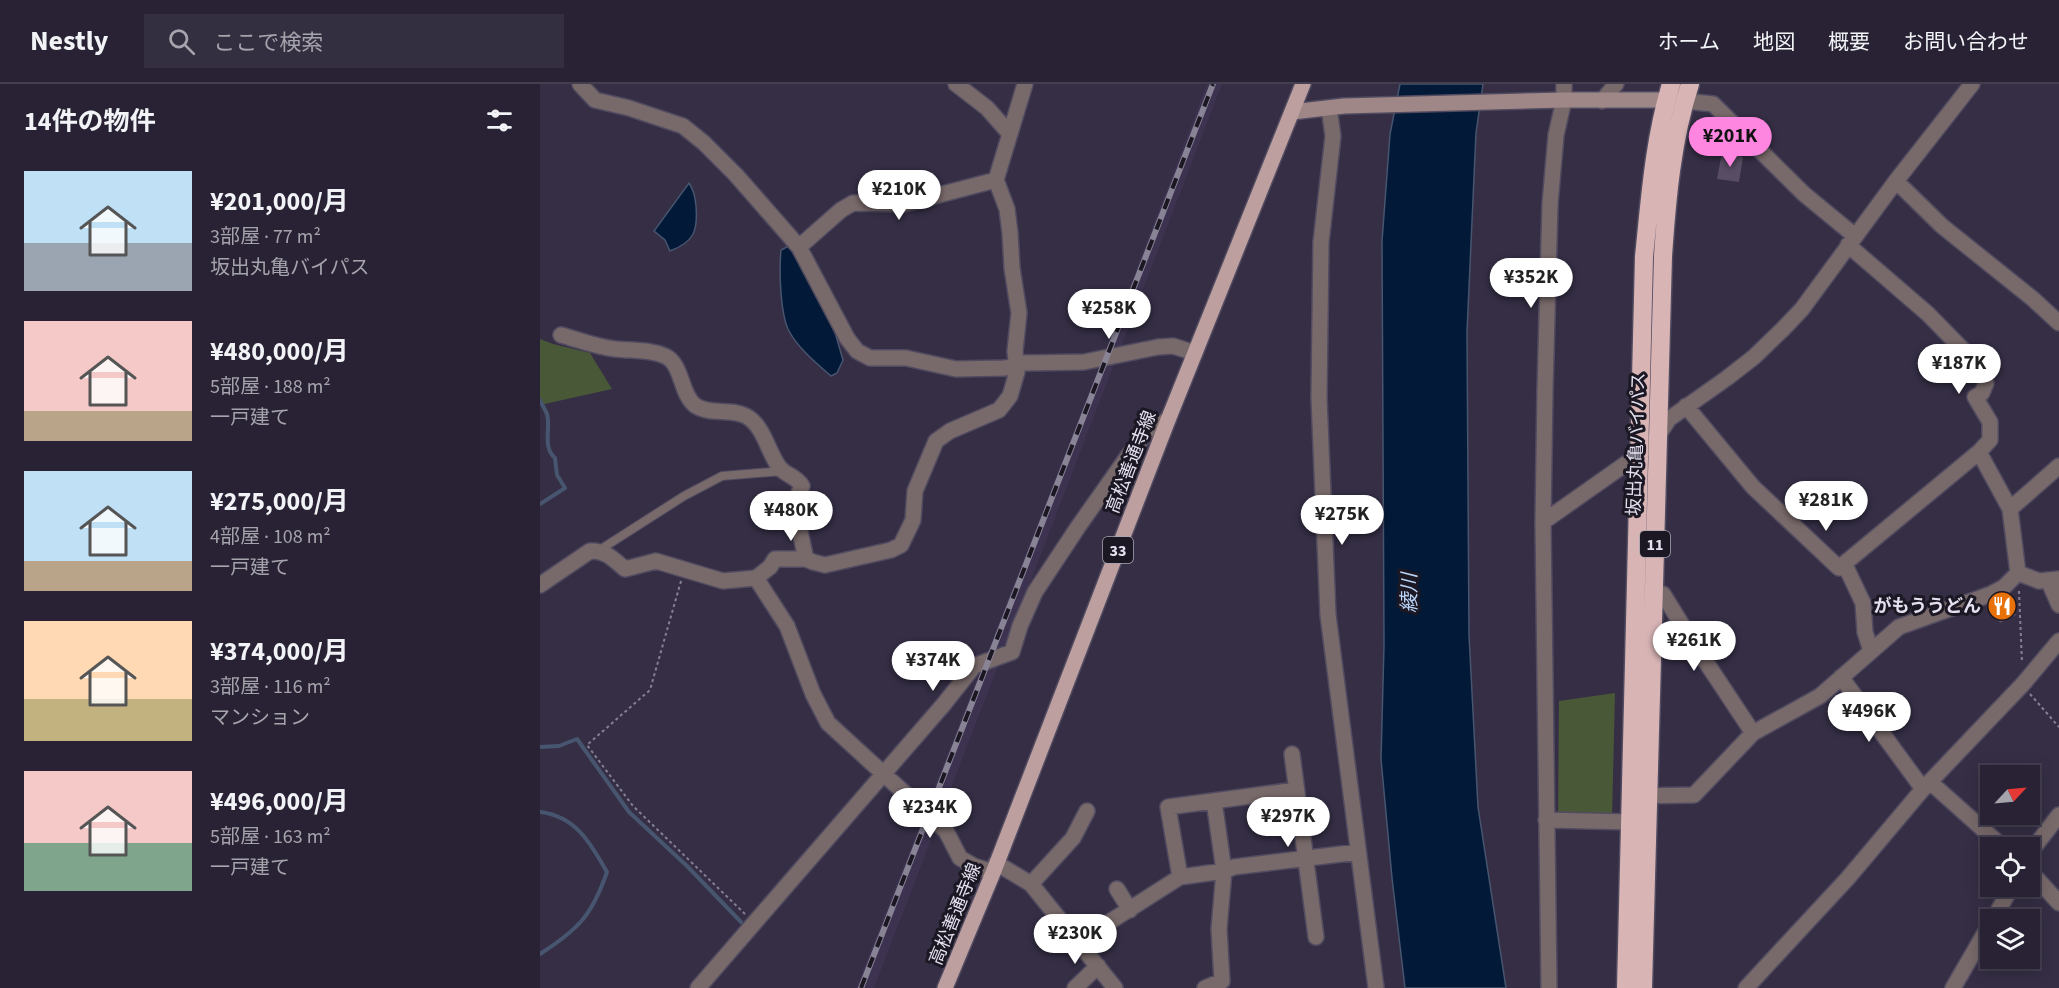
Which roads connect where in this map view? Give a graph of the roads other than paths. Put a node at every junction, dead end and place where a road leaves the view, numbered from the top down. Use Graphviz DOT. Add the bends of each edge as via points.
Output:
graph roads {
  1 [pos="579,84"];
  2 [pos="956,84"];
  3 [pos="1024,84"];
  4 [pos="1303,84"];
  5 [pos="1564,84"];
  6 [pos="1616,84"];
  7 [pos="1972,84"];
  8 [pos="1668,92"];
  9 [pos="1688,93"];
  10 [pos="1558,100"];
  11 [pos="1602,100"];
  12 [pos="1336,107"];
  13 [pos="1292,112"];
  14 [pos="1010,134"];
  15 [pos="996,180"];
  16 [pos="1896,181"];
  17 [pos="1851,241"];
  18 [pos="799,247"];
  19 [pos="2059,323"];
  20 [pos="561,335"];
  21 [pos="1195,353"];
  22 [pos="1017,364"];
  23 [pos="1686,406"];
  24 [pos="1168,420"];
  25 [pos="1657,437"];
  26 [pos="1979,452"];
  27 [pos="1641,453"];
  28 [pos="2059,466"];
  29 [pos="785,471"];
  30 [pos="2010,509"];
  31 [pos="1543,522"];
  32 [pos="598,550"];
  33 [pos="806,559"];
  34 [pos="1845,565"];
  35 [pos="2018,573"];
  36 [pos="756,578"];
  37 [pos="2054,579"];
  38 [pos="540,585"];
  39 [pos="1664,594"];
  40 [pos="2059,605"];
  41 [pos="2059,641"];
  42 [pos="1871,651"];
  43 [pos="1841,677"];
  44 [pos="1753,733"];
  45 [pos="1292,754"];
  46 [pos="884,773"];
  47 [pos="1926,785"];
  48 [pos="1296,790"];
  49 [pos="1640,796"];
  50 [pos="1214,801"];
  51 [pos="1087,811"];
  52 [pos="2059,815"];
  53 [pos="1546,820"];
  54 [pos="1631,822"];
  55 [pos="1990,837"];
  56 [pos="2040,840"];
  57 [pos="1358,852"];
  58 [pos="1306,859"];
  59 [pos="995,868"];
  60 [pos="1224,871"];
  61 [pos="1180,877"];
  62 [pos="2040,882"];
  63 [pos="1031,884"];
  64 [pos="1117,890"];
  65 [pos="2059,902"];
  66 [pos="1130,910"];
  67 [pos="1316,937"];
  68 [pos="1980,941"];
  69 [pos="1078,942"];
  70 [pos="1098,966"];
  71 [pos="698,988"];
  72 [pos="945,988"];
  73 [pos="1075,988"];
  74 [pos="1115,988"];
  75 [pos="1205,988"];
  76 [pos="1376,988"];
  77 [pos="1549,988"];
  78 [pos="1626,988"];
  79 [pos="1643,988"];
  80 [pos="1746,988"];
  81 [pos="1953,988"];
  1 -- 18 [label="street" via="595,100 683,126 736,175"];
  2 -- 14 [label="street" via="987,108"];
  3 -- 14 [label="street"];
  4 -- 13 [label="main road, 高松善通寺線 / 33"];
  5 -- 10 [label="street"];
  6 -- 11 [label="street"];
  7 -- 16 [label="street"];
  8 -- 9 [label="main road"];
  8 -- 11 [label="main road"];
  8 -- 27 [label="highway, 坂出丸亀バイパス / 11" via="1652,177 1644,257"];
  9 -- 17 [label="street" via="1713,104"];
  9 -- 25 [label="highway, 坂出丸亀バイパス / 11" via="1668,195"];
  10 -- 11 [label="main road"];
  10 -- 12 [label="main road"];
  10 -- 31 [label="street" via="1550,204"];
  12 -- 13 [label="main road"];
  12 -- 57 [label="street" via="1321,242 1319,398 1328,615"];
  13 -- 21 [label="main road, 高松善通寺線 / 33"];
  14 -- 15 [label="street"];
  15 -- 18 [label="street" via="904,204 854,203"];
  15 -- 22 [label="street" via="1007,209 1010,233 1019,313"];
  16 -- 17 [label="street"];
  16 -- 19 [label="street" via="1942,226"];
  17 -- 23 [label="street" via="1783,329 1754,357"];
  17 -- 26 [label="street" via="1974,361 1986,383 1982,393 1975,397 1990,422 1990,440"];
  18 -- 22 [label="street" via="847,338 857,351 870,358 906,358 956,369 1005,368"];
  20 -- 29 [label="street" via="597,346 669,358 694,405 746,416 755,423"];
  21 -- 22 [label="street" via="1166,346 1084,362"];
  21 -- 24 [label="main road, 高松善通寺線 / 33"];
  22 -- 33 [label="street" via="1010,396 999,410 936,441 915,491 913,520 901,545 825,565"];
  23 -- 25 [label="street" via="1669,419"];
  23 -- 34 [label="street" via="1753,487 1839,568"];
  24 -- 46 [label="street" via="1150,428 1078,527 1035,592 1012,652 974,666"];
  24 -- 59 [label="main road, 高松善通寺線 / 33"];
  25 -- 27 [label="street"];
  25 -- 49 [label="highway, 坂出丸亀バイパス / 11"];
  26 -- 30 [label="street"];
  26 -- 34 [label="street"];
  27 -- 31 [label="street"];
  27 -- 49 [label="highway, 坂出丸亀バイパス / 11"];
  28 -- 30 [label="street"];
  29 -- 32 [label="lane" via="722,476"];
  29 -- 33 [label="street" via="802,486 794,504"];
  30 -- 35 [label="street"];
  31 -- 53 [label="street"];
  32 -- 36 [label="street" via="625,569 656,561 723,580"];
  32 -- 38 [label="street" via="590,551"];
  33 -- 36 [label="street" via="775,559"];
  34 -- 42 [label="street" via="1863,603"];
  35 -- 37 [label="street" via="2039,581"];
  35 -- 42 [label="street" via="1991,594 1899,627"];
  36 -- 46 [label="street" via="786,626 828,723"];
  37 -- 40 [label="street"];
  39 -- 44 [label="street"];
  41 -- 47 [label="street"];
  42 -- 43 [label="street"];
  43 -- 44 [label="street" via="1820,696"];
  43 -- 47 [label="street"];
  44 -- 49 [label="street" via="1694,795"];
  45 -- 48 [label="street"];
  46 -- 59 [label="street" via="946,831 960,858 974,866"];
  46 -- 71 [label="street"];
  47 -- 55 [label="street"];
  47 -- 80 [label="street" via="1848,878"];
  48 -- 50 [label="street"];
  48 -- 58 [label="street"];
  49 -- 54 [label="highway, 坂出丸亀バイパス / 11"];
  49 -- 79 [label="highway, 坂出丸亀バイパス / 11"];
  50 -- 60 [label="street"];
  50 -- 61 [label="street" via="1168,807"];
  51 -- 63 [label="street" via="1073,847"];
  52 -- 56 [label="street"];
  53 -- 54 [label="street"];
  53 -- 77 [label="street"];
  54 -- 78 [label="highway, 坂出丸亀バイパス / 11"];
  57 -- 58 [label="street"];
  57 -- 76 [label="street"];
  58 -- 60 [label="street"];
  58 -- 67 [label="street"];
  59 -- 63 [label="street"];
  59 -- 72 [label="main road, 高松善通寺線 / 33"];
  60 -- 61 [label="street"];
  60 -- 75 [label="street" via="1219,929 1222,981"];
  61 -- 66 [label="street"];
  62 -- 65 [label="street"];
  63 -- 69 [label="street"];
  64 -- 66 [label="street"];
  66 -- 69 [label="street"];
  68 -- 81 [label="street"];
  69 -- 70 [label="street"];
  70 -- 73 [label="street"];
  70 -- 74 [label="street"];
}
